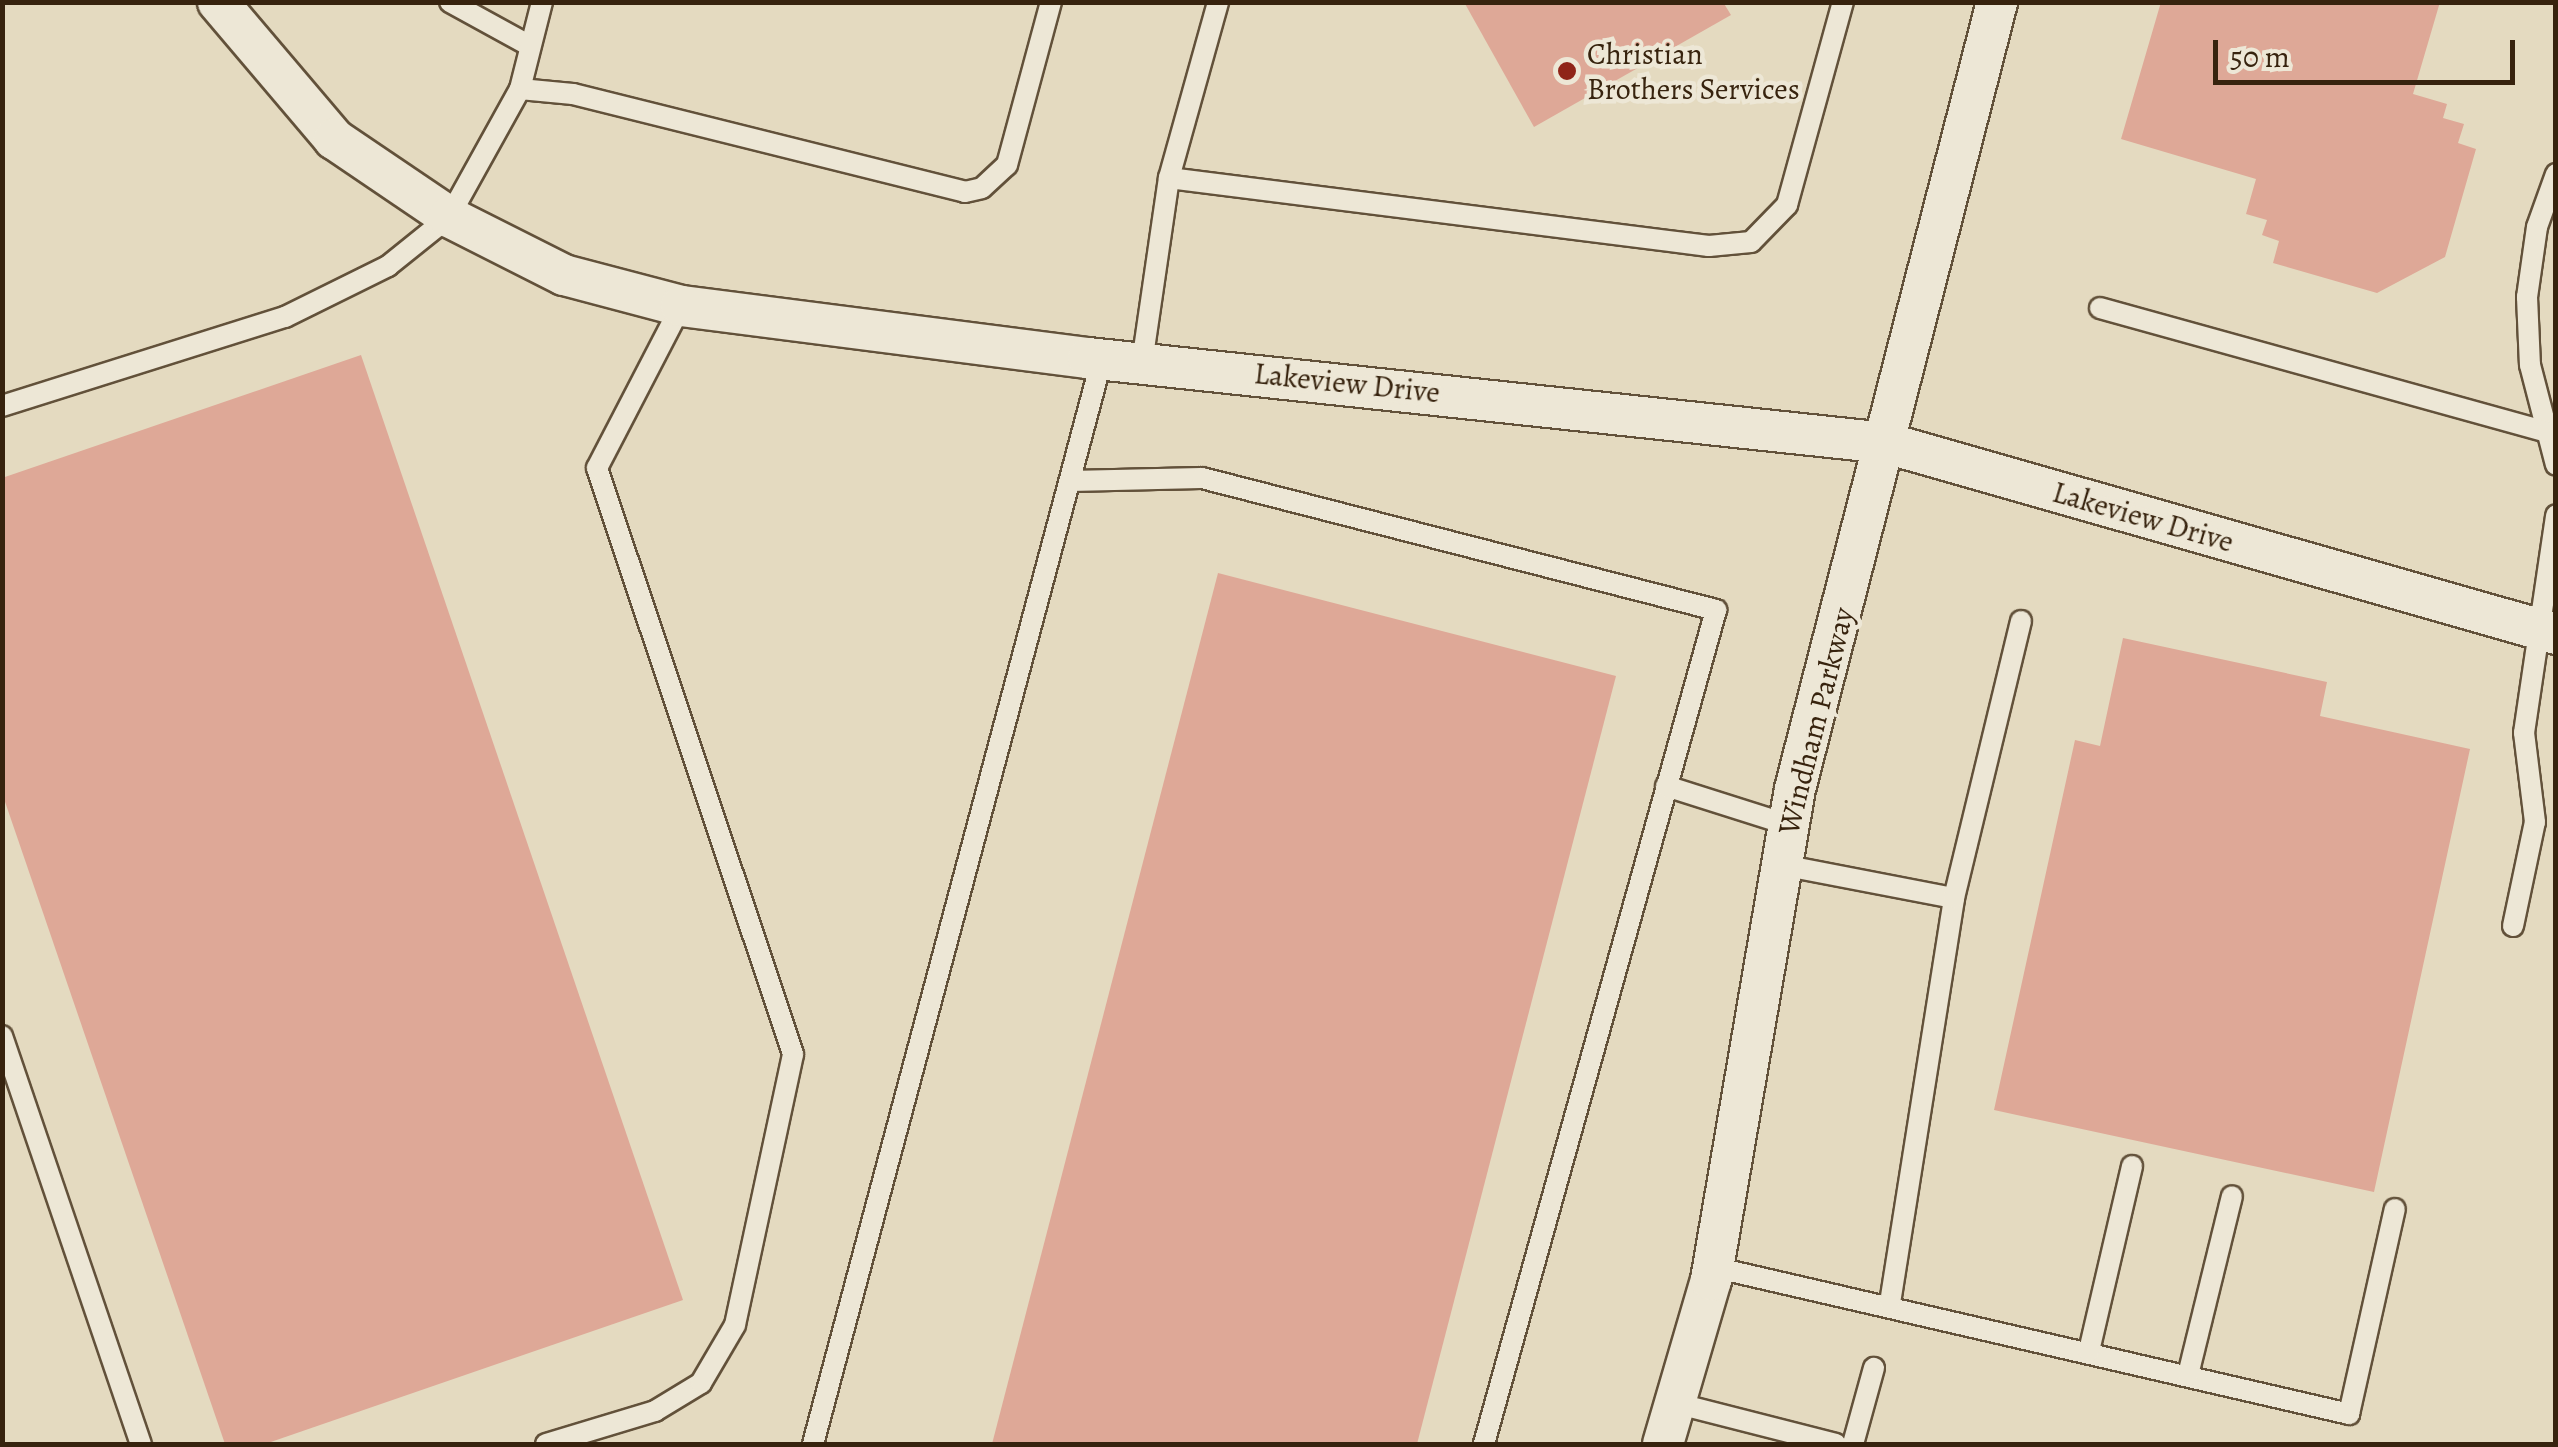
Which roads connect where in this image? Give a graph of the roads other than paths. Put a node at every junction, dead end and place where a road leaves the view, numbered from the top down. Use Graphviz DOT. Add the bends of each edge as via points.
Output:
graph roads {
  1 [pos="218,2"];
  2 [pos="450,2"];
  3 [pos="542,2"];
  4 [pos="1051,2"];
  5 [pos="1218,2"];
  6 [pos="1843,2"];
  7 [pos="1997,2"];
  8 [pos="530,46"];
  9 [pos="520,89"];
  10 [pos="2556,174"];
  11 [pos="1169,178"];
  12 [pos="449,217"];
  13 [pos="682,306"];
  14 [pos="2100,308"];
  15 [pos="1102,359"];
  16 [pos="1142,363"];
  17 [pos="2,406"];
  18 [pos="2546,432"];
  19 [pos="1886,443"];
  20 [pos="2556,465"];
  21 [pos="1070,481"];
  22 [pos="2556,515"];
  23 [pos="2020,622"];
  24 [pos="2549,632"];
  25 [pos="1666,786"];
  26 [pos="1789,825"];
  27 [pos="1782,864"];
  28 [pos="1954,898"];
  29 [pos="2513,926"];
  30 [pos="2,1036"];
  31 [pos="2132,1166"];
  32 [pos="2232,1196"];
  33 [pos="2395,1210"];
  34 [pos="1713,1266"];
  35 [pos="1890,1303"];
  36 [pos="2089,1351"];
  37 [pos="1874,1368"];
  38 [pos="2188,1375"];
  39 [pos="1675,1403"];
  40 [pos="141,1444"];
  41 [pos="546,1444"];
  42 [pos="813,1444"];
  43 [pos="1484,1444"];
  44 [pos="1663,1444"];
  45 [pos="1836,1444"];
  46 [pos="1853,1444"];
  1 -- 12 [label="street, Lakeview Drive" via="334,139"];
  2 -- 8 [label="lane"];
  3 -- 8 [label="lane"];
  4 -- 9 [label="lane" via="1007,165 982,188 965,192 573,94"];
  5 -- 11 [label="lane"];
  6 -- 11 [label="lane" via="1787,205 1751,242 1708,246"];
  7 -- 19 [label="street, Windham Parkway"];
  8 -- 9 [label="lane"];
  9 -- 12 [label="lane"];
  10 -- 18 [label="lane" via="2537,228 2528,297 2530,365"];
  11 -- 16 [label="lane"];
  12 -- 13 [label="street, Lakeview Drive" via="564,275"];
  12 -- 17 [label="lane" via="388,266 285,317"];
  13 -- 15 [label="street, Lakeview Drive"];
  13 -- 41 [label="lane" via="597,468 792,1054 734,1325 701,1384 654,1410"];
  14 -- 18 [label="lane"];
  15 -- 16 [label="street, Lakeview Drive"];
  15 -- 21 [label="lane"];
  16 -- 19 [label="street, Lakeview Drive"];
  18 -- 20 [label="lane"];
  19 -- 24 [label="street, Lakeview Drive"];
  19 -- 26 [label="street, Windham Parkway"];
  21 -- 25 [label="lane" via="1202,478 1716,610"];
  21 -- 42 [label="lane"];
  22 -- 24 [label="lane"];
  23 -- 28 [label="lane"];
  24 -- 29 [label="lane" via="2524,733 2534,822"];
  25 -- 26 [label="lane"];
  25 -- 43 [label="lane"];
  26 -- 27 [label="street, Windham Parkway"];
  27 -- 28 [label="lane"];
  27 -- 34 [label="street, Windham Parkway"];
  28 -- 35 [label="lane"];
  30 -- 40 [label="lane"];
  31 -- 36 [label="lane"];
  32 -- 38 [label="lane"];
  33 -- 38 [label="lane" via="2349,1414"];
  34 -- 35 [label="lane"];
  34 -- 39 [label="street, Windham Parkway"];
  35 -- 36 [label="lane"];
  36 -- 38 [label="lane"];
  37 -- 46 [label="lane"];
  39 -- 44 [label="street, Windham Parkway"];
  39 -- 45 [label="lane"];
}
